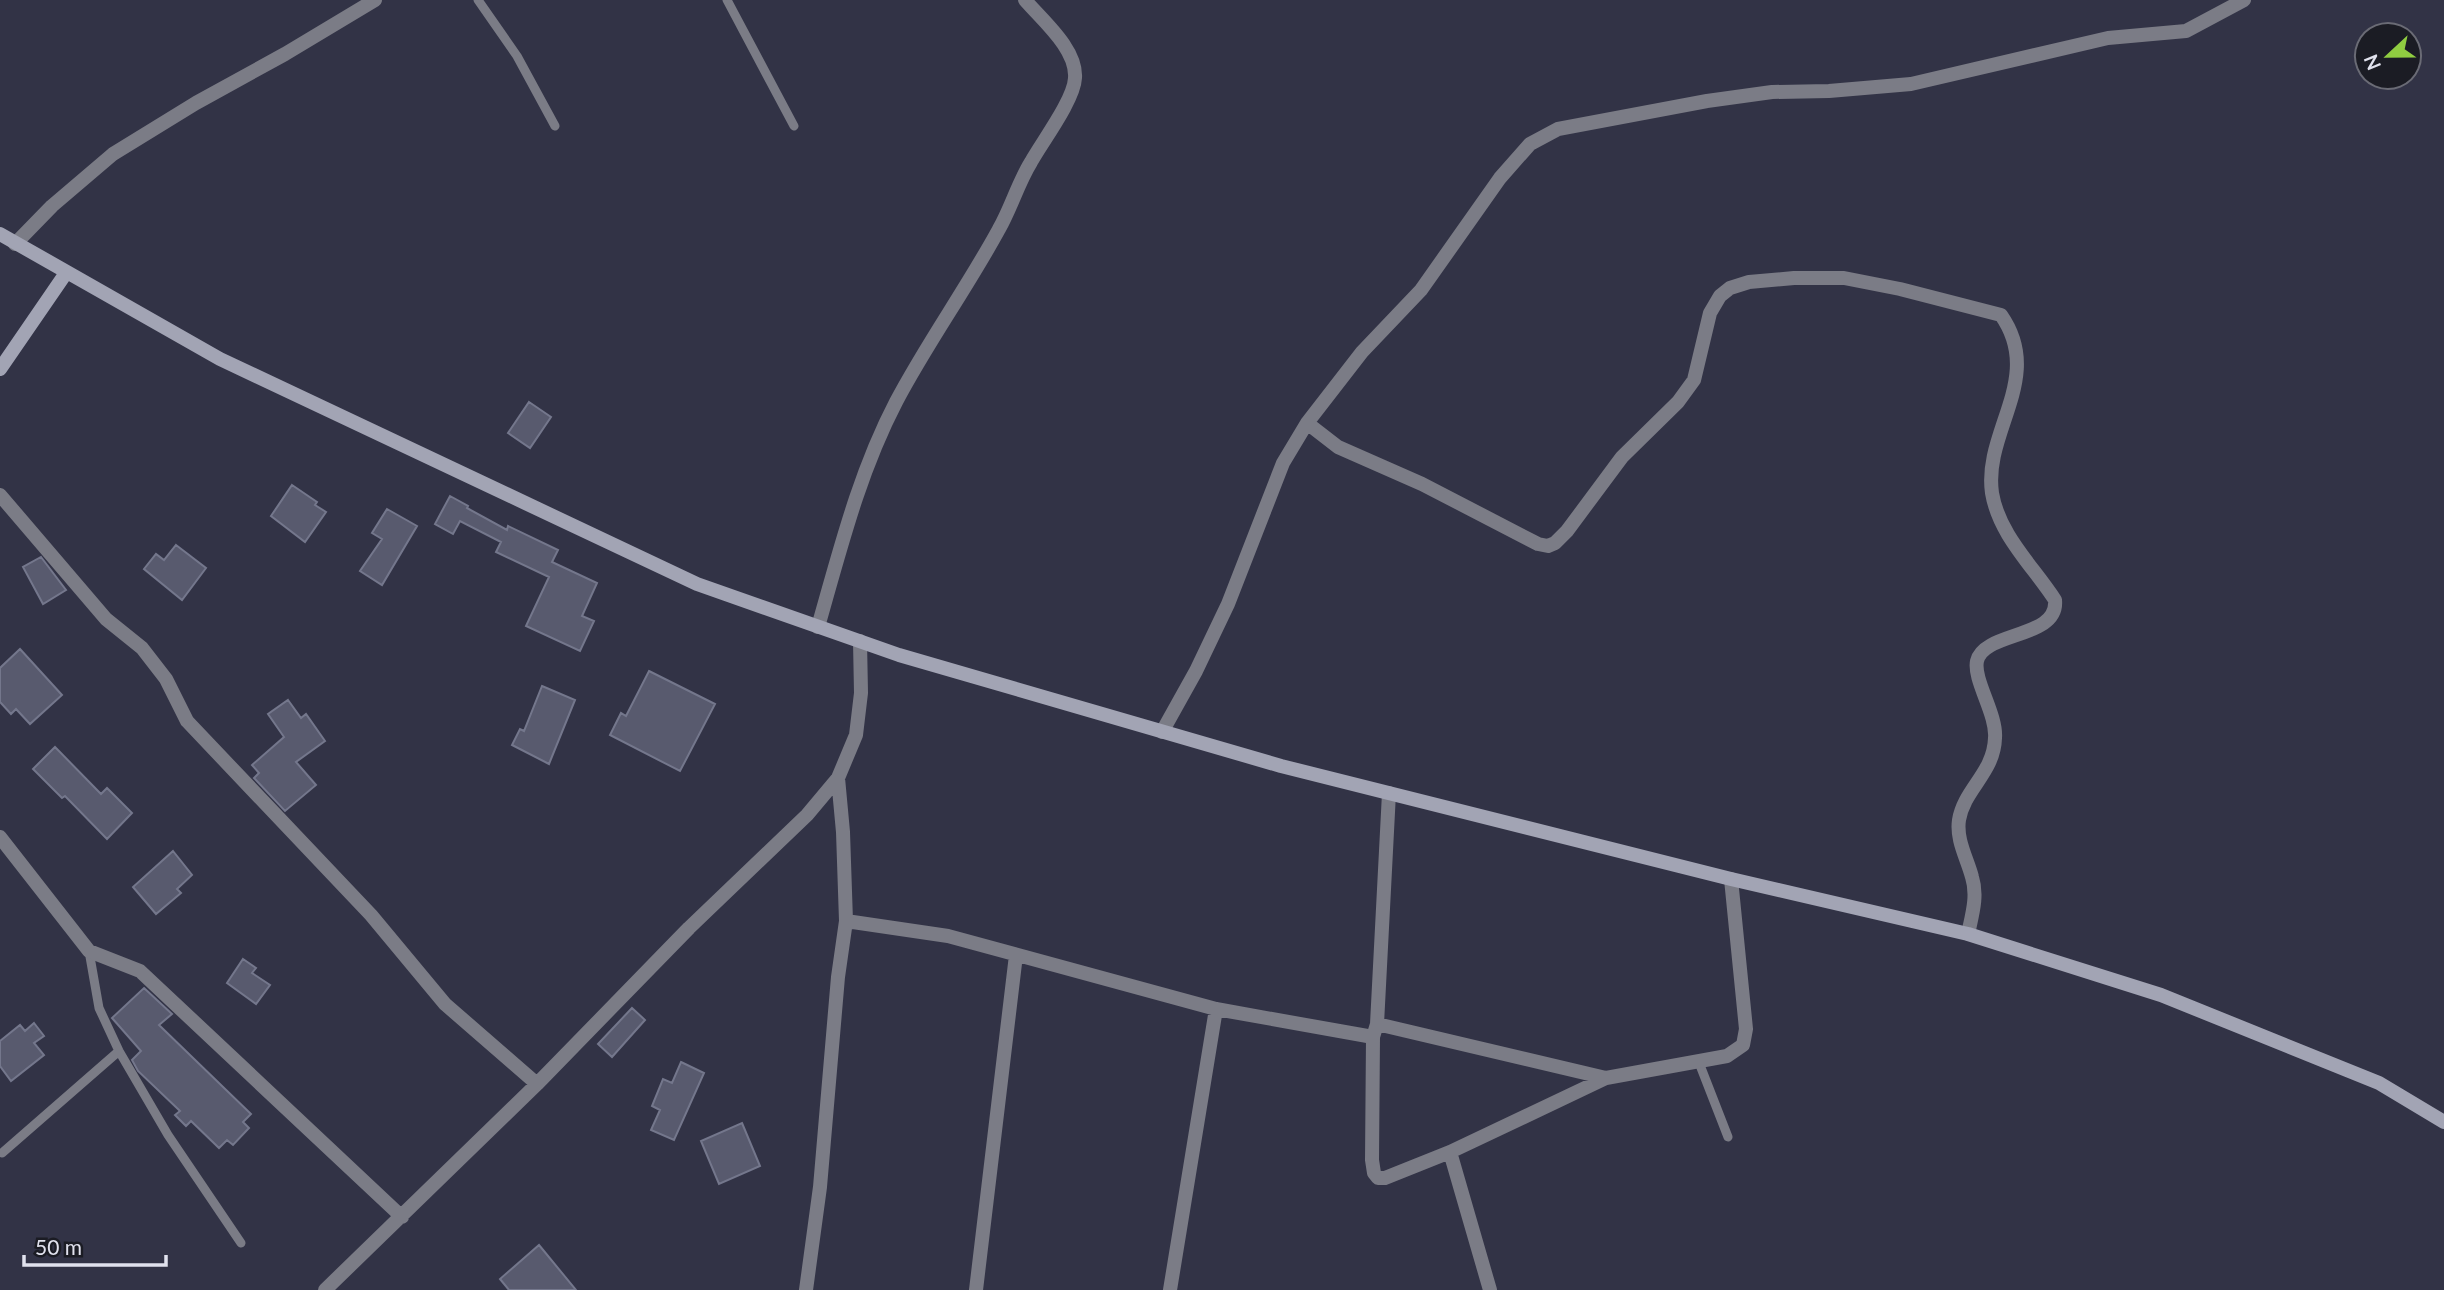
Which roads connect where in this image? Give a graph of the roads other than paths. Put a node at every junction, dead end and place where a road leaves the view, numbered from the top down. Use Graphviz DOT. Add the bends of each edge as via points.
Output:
graph roads {
  1 [pos="375,0"];
  2 [pos="478,0"];
  3 [pos="727,0"];
  4 [pos="1025,0"];
  5 [pos="2244,0"];
  6 [pos="555,126"];
  7 [pos="794,127"];
  8 [pos="0,234"];
  9 [pos="15,244"];
  10 [pos="66,274"];
  11 [pos="0,369"];
  12 [pos="1307,423"];
  13 [pos="0,495"];
  14 [pos="818,627"];
  15 [pos="860,641"];
  16 [pos="1162,732"];
  17 [pos="838,778"];
  18 [pos="1389,793"];
  19 [pos="0,836"];
  20 [pos="1731,879"];
  21 [pos="846,921"];
  22 [pos="1968,934"];
  23 [pos="89,951"];
  24 [pos="1016,955"];
  25 [pos="1216,1009"];
  26 [pos="1375,1031"];
  27 [pos="119,1051"];
  28 [pos="1698,1060"];
  29 [pos="1606,1078"];
  30 [pos="537,1084"];
  31 [pos="2444,1122"];
  32 [pos="1728,1137"];
  33 [pos="1450,1152"];
  34 [pos="2,1153"];
  35 [pos="402,1217"];
  36 [pos="241,1243"];
  37 [pos="325,1290"];
  38 [pos="806,1290"];
  39 [pos="976,1290"];
  40 [pos="1170,1290"];
  41 [pos="1490,1290"];
  1 -- 9 [label="street" via="113,154"];
  2 -- 6 [label="lane" via="517,56"];
  3 -- 7 [label="lane"];
  4 -- 14 [label="street" via="1075,63 1071,95 874,448"];
  5 -- 12 [label="street" via="2186,31 2108,37 1911,84 1772,92 1558,129 1530,144 1500,178 1421,290 1362,352"];
  8 -- 9 [label="main road"];
  9 -- 10 [label="main road"];
  10 -- 11 [label="main road"];
  10 -- 14 [label="main road" via="220,359 672,573"];
  12 -- 16 [label="street" via="1283,463 1228,604"];
  12 -- 22 [label="street" via="1338,447 1548,546 1567,531 1622,457 1678,402 1693,380 1710,313 1730,288 1794,278 1844,278 2001,315 2010,327 2018,359 1991,478 1992,494 2008,533 2051,593 2056,609 2039,625 1989,647 1976,664 1996,736 1987,771 1964,803 1959,819 1975,898"];
  13 -- 30 [label="street" via="106,619 142,648 201,737 371,915 445,1004"];
  14 -- 15 [label="main road"];
  15 -- 16 [label="main road"];
  15 -- 17 [label="street" via="856,735"];
  16 -- 18 [label="main road"];
  17 -- 21 [label="street"];
  17 -- 30 [label="street" via="807,815"];
  18 -- 20 [label="main road"];
  18 -- 26 [label="street"];
  19 -- 23 [label="street"];
  20 -- 22 [label="main road"];
  20 -- 28 [label="street" via="1745,1037 1743,1045 1727,1056"];
  21 -- 24 [label="street" via="948,936"];
  21 -- 38 [label="street"];
  22 -- 31 [label="main road" via="2161,995 2379,1083"];
  23 -- 27 [label="lane" via="99,1008"];
  23 -- 35 [label="street" via="140,971"];
  24 -- 25 [label="street"];
  24 -- 39 [label="street"];
  25 -- 26 [label="street"];
  25 -- 40 [label="street"];
  26 -- 29 [label="street"];
  26 -- 33 [label="street" via="1374,1173 1385,1178"];
  27 -- 34 [label="lane"];
  27 -- 36 [label="lane" via="168,1135"];
  28 -- 29 [label="street"];
  28 -- 32 [label="lane"];
  29 -- 33 [label="street"];
  30 -- 35 [label="street"];
  33 -- 41 [label="street"];
  35 -- 37 [label="street"];
}
